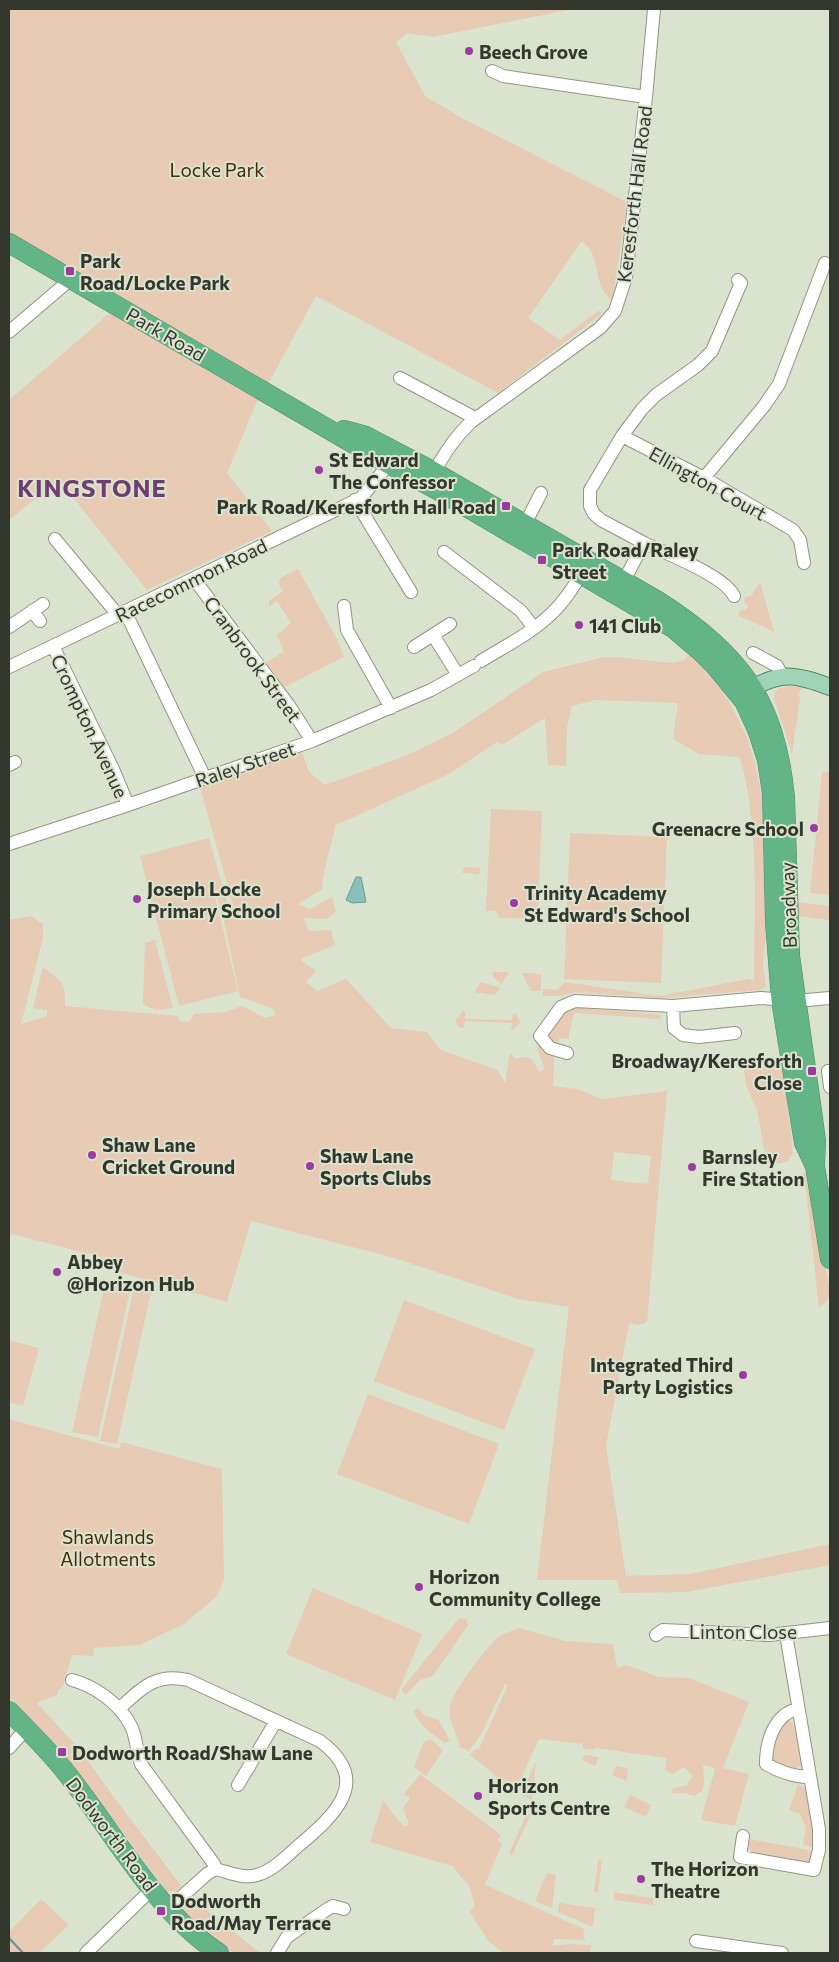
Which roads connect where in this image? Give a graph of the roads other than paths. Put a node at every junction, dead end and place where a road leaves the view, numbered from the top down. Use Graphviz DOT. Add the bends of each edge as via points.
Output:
graph roads {
  1 [pos="654,9"];
  2 [pos="492,71"];
  3 [pos="646,97"];
  4 [pos="9,242"];
  5 [pos="825,263"];
  6 [pos="71,280"];
  7 [pos="738,280"];
  8 [pos="9,332"];
  9 [pos="400,378"];
  10 [pos="475,418"];
  11 [pos="622,436"];
  12 [pos="389,456"];
  13 [pos="427,476"];
  14 [pos="704,478"];
  15 [pos="541,493"];
  16 [pos="355,500"];
  17 [pos="525,524"];
  18 [pos="55,539"];
  19 [pos="644,543"];
  20 [pos="444,552"];
  21 [pos="804,565"];
  22 [pos="585,567"];
  23 [pos="194,578"];
  24 [pos="620,587"];
  25 [pos="411,592"];
  26 [pos="734,596"];
  27 [pos="344,606"];
  28 [pos="38,612"];
  29 [pos="121,613"];
  30 [pos="450,624"];
  31 [pos="9,628"];
  32 [pos="534,628"];
  33 [pos="433,635"];
  34 [pos="53,646"];
  35 [pos="414,647"];
  36 [pos="753,653"];
  37 [pos="10,663"];
  38 [pos="458,675"];
  39 [pos="783,677"];
  40 [pos="830,687"];
  41 [pos="748,695"];
  42 [pos="391,708"];
  43 [pos="312,741"];
  44 [pos="205,778"];
  45 [pos="128,805"];
  46 [pos="9,844"];
  47 [pos="830,998"];
  48 [pos="788,1000"];
  49 [pos="673,1006"];
  50 [pos="735,1033"];
  51 [pos="567,1053"];
  52 [pos="828,1071"];
  53 [pos="830,1087"];
  54 [pos="830,1260"];
  55 [pos="830,1628"];
  56 [pos="786,1634"];
  57 [pos="656,1635"];
  58 [pos="80,1679"];
  59 [pos="120,1708"];
  60 [pos="798,1709"];
  61 [pos="9,1711"];
  62 [pos="276,1721"];
  63 [pos="26,1729"];
  64 [pos="9,1748"];
  65 [pos="810,1777"];
  66 [pos="238,1778"];
  67 [pos="743,1836"];
  68 [pos="215,1869"];
  69 [pos="152,1889"];
  70 [pos="170,1908"];
  71 [pos="344,1909"];
  72 [pos="696,1941"];
  73 [pos="86,1953"];
  74 [pos="219,1953"];
  75 [pos="278,1953"];
  76 [pos="782,1953"];
  1 -- 3 [label="street, Keresforth Hall Road"];
  2 -- 3 [label="street" via="503,76"];
  3 -- 10 [label="street, Keresforth Hall Road" via="626,278 615,311 600,328"];
  4 -- 6 [label="highway, Park Road"];
  5 -- 14 [label="street" via="811,308 779,384"];
  6 -- 8 [label="street"];
  6 -- 12 [label="highway, Park Road" via="323,425"];
  7 -- 11 [label="street" via="741,283 712,351 656,395"];
  9 -- 10 [label="street"];
  10 -- 13 [label="street, Keresforth Hall Road" via="436,458"];
  11 -- 14 [label="street, Ellington Court"];
  11 -- 19 [label="street" via="590,490 590,506 601,520"];
  12 -- 13 [label="highway, Park Road"];
  12 -- 16 [label="street, Racecommon Road" via="377,480 361,498"];
  13 -- 17 [label="highway"];
  13 -- 22 [label="highway"];
  14 -- 21 [label="street, Ellington Court" via="793,530 800,540"];
  15 -- 17 [label="street"];
  16 -- 23 [label="street, Racecommon Road"];
  16 -- 25 [label="street"];
  17 -- 22 [label="highway"];
  18 -- 29 [label="street"];
  19 -- 24 [label="street"];
  19 -- 26 [label="street" via="708,574 726,585"];
  20 -- 32 [label="street" via="459,558 521,611"];
  22 -- 24 [label="highway, Broadway"];
  22 -- 32 [label="street, Raley Street" via="560,605"];
  23 -- 29 [label="street, Racecommon Road"];
  23 -- 43 [label="street, Cranbrook Street"];
  24 -- 41 [label="highway, Broadway" via="686,639"];
  27 -- 42 [label="street" via="347,630"];
  28 -- 31 [label="street"];
  29 -- 34 [label="street, Racecommon Road"];
  29 -- 44 [label="street"];
  30 -- 33 [label="street"];
  32 -- 38 [label="street, Raley Street"];
  33 -- 35 [label="street"];
  33 -- 38 [label="street"];
  34 -- 37 [label="street, Racecommon Road"];
  34 -- 45 [label="street, Crompton Avenue"];
  36 -- 39 [label="street" via="777,666"];
  38 -- 42 [label="street, Raley Street"];
  39 -- 40 [label="main road" via="802,677"];
  39 -- 41 [label="main road" via="768,680"];
  41 -- 48 [label="highway, Broadway" via="767,760 772,793 774,922"];
  42 -- 43 [label="street, Raley Street"];
  43 -- 44 [label="street, Raley Street"];
  44 -- 45 [label="street, Raley Street"];
  45 -- 46 [label="street, Raley Street"];
  47 -- 48 [label="street"];
  48 -- 49 [label="street" via="762,998"];
  48 -- 54 [label="highway, Broadway" via="804,1143 815,1166"];
  49 -- 50 [label="street" via="674,1028 683,1035 699,1037"];
  49 -- 51 [label="street" via="567,1003 540,1036 550,1048"];
  52 -- 53 [label="street"];
  55 -- 56 [label="street, Linton Close"];
  56 -- 57 [label="street, Linton Close" via="663,1630"];
  56 -- 60 [label="street"];
  58 -- 59 [label="street"];
  59 -- 62 [label="street" via="150,1682 179,1678 199,1684"];
  59 -- 68 [label="street" via="131,1727 141,1764"];
  60 -- 65 [label="street"];
  60 -- 65 [label="street" via="791,1710 772,1732 766,1750 766,1764 781,1772"];
  61 -- 63 [label="highway, Dodworth Road"];
  62 -- 66 [label="street"];
  62 -- 68 [label="street" via="320,1741 341,1759 345,1770 344,1794 325,1822 267,1871 244,1876"];
  63 -- 64 [label="street"];
  63 -- 69 [label="highway, Dodworth Road" via="64,1769"];
  65 -- 67 [label="street" via="819,1829 814,1870 740,1857"];
  68 -- 70 [label="street"];
  69 -- 70 [label="highway, Dodworth Road"];
  69 -- 73 [label="street"];
  70 -- 74 [label="highway, Dodworth Road" via="193,1934"];
  71 -- 75 [label="street" via="329,1908 287,1937"];
  72 -- 76 [label="street"];
}
